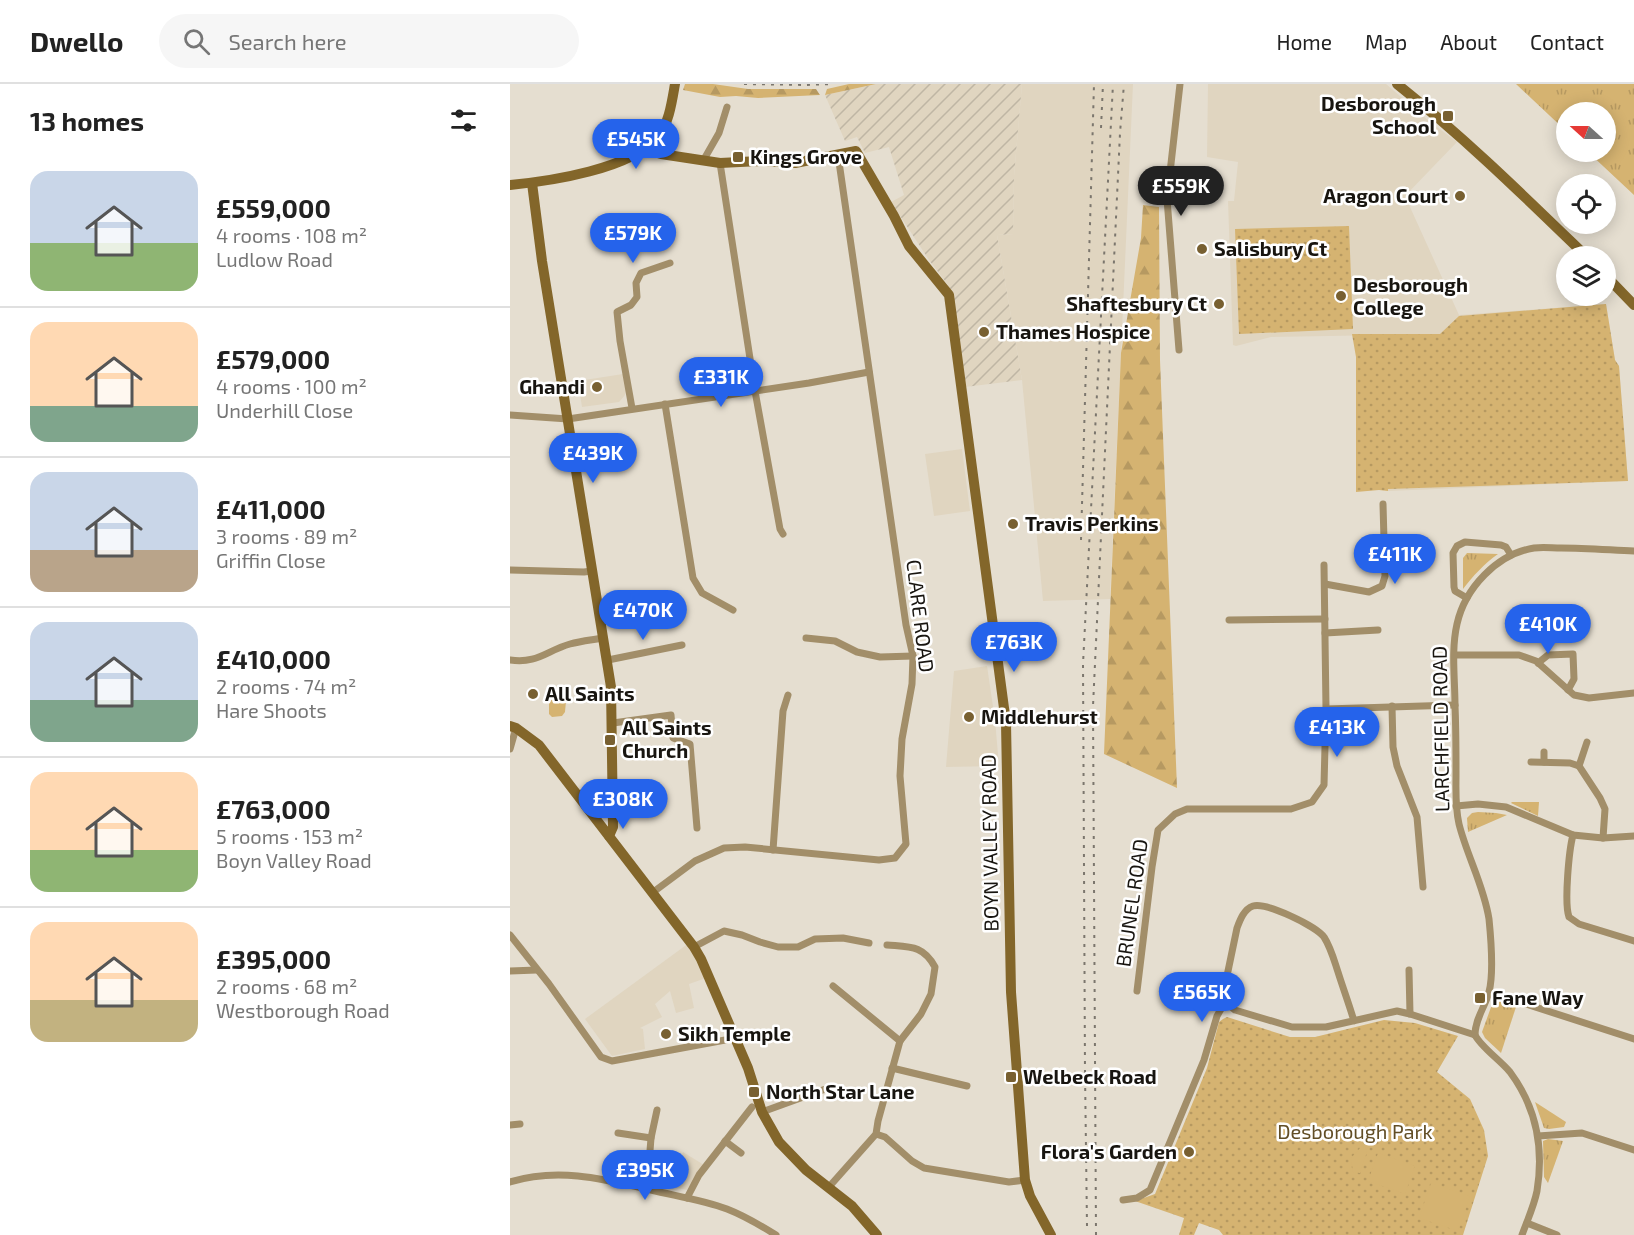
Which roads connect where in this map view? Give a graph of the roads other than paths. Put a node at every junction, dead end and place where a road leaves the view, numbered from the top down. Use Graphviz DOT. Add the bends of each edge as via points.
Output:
graph roads {
  1 [pos="675,84"];
  2 [pos="1180,84"];
  3 [pos="1397,84"];
  4 [pos="727,107"];
  5 [pos="645,149"];
  6 [pos="838,155"];
  7 [pos="703,161"];
  8 [pos="720,163"];
  9 [pos="532,183"];
  10 [pos="510,185"];
  11 [pos="1576,246"];
  12 [pos="670,263"];
  13 [pos="1616,286"];
  14 [pos="1634,305"];
  15 [pos="1179,350"];
  16 [pos="869,372"];
  17 [pos="755,391"];
  18 [pos="665,404"];
  19 [pos="632,408"];
  20 [pos="510,415"];
  21 [pos="568,418"];
  22 [pos="1383,504"];
  23 [pos="783,534"];
  24 [pos="697,549"];
  25 [pos="688,550"];
  26 [pos="1634,551"];
  27 [pos="1511,555"];
  28 [pos="1324,565"];
  29 [pos="510,570"];
  30 [pos="591,571"];
  31 [pos="1325,584"];
  32 [pos="1467,598"];
  33 [pos="733,610"];
  34 [pos="1325,619"];
  35 [pos="1230,620"];
  36 [pos="1378,630"];
  37 [pos="1325,633"];
  38 [pos="603,638"];
  39 [pos="806,638"];
  40 [pos="682,645"];
  41 [pos="1455,655"];
  42 [pos="913,656"];
  43 [pos="510,660"];
  44 [pos="608,660"];
  45 [pos="1538,663"];
  46 [pos="1568,690"];
  47 [pos="1634,693"];
  48 [pos="788,695"];
  49 [pos="1455,705"];
  50 [pos="1392,706"];
  51 [pos="1326,709"];
  52 [pos="613,723"];
  53 [pos="513,727"];
  54 [pos="1587,742"];
  55 [pos="510,749"];
  56 [pos="1544,752"];
  57 [pos="1531,762"];
  58 [pos="1544,762"];
  59 [pos="1579,766"];
  60 [pos="612,789"];
  61 [pos="579,796"];
  62 [pos="1456,806"];
  63 [pos="696,828"];
  64 [pos="1573,835"];
  65 [pos="609,836"];
  66 [pos="1634,836"];
  67 [pos="1603,838"];
  68 [pos="773,850"];
  69 [pos="1423,887"];
  70 [pos="652,893"];
  71 [pos="510,935"];
  72 [pos="1634,941"];
  73 [pos="869,943"];
  74 [pos="887,945"];
  75 [pos="693,947"];
  76 [pos="537,970"];
  77 [pos="1409,970"];
  78 [pos="510,971"];
  79 [pos="833,986"];
  80 [pos="1137,991"];
  81 [pos="1489,992"];
  82 [pos="1228,1004"];
  83 [pos="1410,1014"];
  84 [pos="1354,1021"];
  85 [pos="1475,1035"];
  86 [pos="736,1038"];
  87 [pos="1634,1039"];
  88 [pos="900,1041"];
  89 [pos="892,1068"];
  90 [pos="967,1086"];
  91 [pos="831,1087"];
  92 [pos="657,1110"];
  93 [pos="757,1110"];
  94 [pos="520,1124"];
  95 [pos="510,1125"];
  96 [pos="618,1132"];
  97 [pos="876,1134"];
  98 [pos="1538,1136"];
  99 [pos="651,1138"];
  100 [pos="725,1141"];
  101 [pos="1634,1150"];
  102 [pos="741,1153"];
  103 [pos="1025,1180"];
  104 [pos="510,1182"];
  105 [pos="828,1188"];
  106 [pos="647,1189"];
  107 [pos="687,1198"];
  108 [pos="1123,1200"];
  109 [pos="1527,1223"];
  110 [pos="776,1235"];
  111 [pos="877,1235"];
  112 [pos="1051,1235"];
  113 [pos="1522,1235"];
  114 [pos="1557,1235"];
  1 -- 5 [label="street" via="664,127"];
  2 -- 15 [label="street" via="1167,199"];
  3 -- 11 [label="street" via="1506,178"];
  4 -- 7 [label="street"];
  5 -- 7 [label="street"];
  5 -- 9 [label="street" via="607,166"];
  6 -- 8 [label="street" via="795,163"];
  6 -- 16 [label="street, CLARE ROAD"];
  6 -- 103 [label="street, BOYN VALLEY ROAD" via="856,151 909,246 949,295 1006,723 1011,992"];
  7 -- 8 [label="street"];
  8 -- 17 [label="street"];
  9 -- 10 [label="street"];
  9 -- 21 [label="street"];
  12 -- 19 [label="street" via="641,273 636,283 637,297 631,305 616,308"];
  13 -- 14 [label="street"];
  16 -- 17 [label="street"];
  16 -- 42 [label="street, CLARE ROAD"];
  17 -- 18 [label="street"];
  17 -- 23 [label="street"];
  18 -- 19 [label="street"];
  18 -- 25 [label="street"];
  19 -- 21 [label="street"];
  20 -- 21 [label="street"];
  21 -- 30 [label="street"];
  22 -- 31 [label="street" via="1382,586 1369,592"];
  24 -- 25 [label="street"];
  25 -- 33 [label="street" via="693,578 702,593"];
  26 -- 27 [label="street, LARCHFIELD ROAD" via="1536,548"];
  27 -- 32 [label="street, LARCHFIELD ROAD" via="1484,575"];
  27 -- 32 [label="street" via="1502,545 1465,542 1457,546 1453,553 1454,588"];
  28 -- 31 [label="street, BRUNEL ROAD"];
  29 -- 30 [label="street"];
  30 -- 38 [label="street"];
  31 -- 34 [label="street, BRUNEL ROAD"];
  32 -- 41 [label="street, LARCHFIELD ROAD" via="1457,624"];
  34 -- 35 [label="street"];
  34 -- 37 [label="street, BRUNEL ROAD"];
  36 -- 37 [label="street"];
  37 -- 51 [label="street, BRUNEL ROAD"];
  38 -- 43 [label="street" via="569,645 533,660"];
  38 -- 44 [label="street"];
  39 -- 42 [label="street" via="835,641 880,657"];
  40 -- 44 [label="street"];
  41 -- 45 [label="street" via="1519,655"];
  41 -- 49 [label="street, LARCHFIELD ROAD"];
  42 -- 68 [label="street, CLARE ROAD" via="902,739 900,776 906,844 902,851 895,858 879,860"];
  44 -- 52 [label="street"];
  45 -- 46 [label="street"];
  45 -- 46 [label="street" via="1548,655 1574,654 1574,679"];
  46 -- 47 [label="street" via="1589,698"];
  48 -- 68 [label="street" via="783,711"];
  49 -- 50 [label="street"];
  49 -- 62 [label="street, LARCHFIELD ROAD"];
  50 -- 51 [label="street"];
  50 -- 69 [label="street" via="1393,747 1417,817"];
  51 -- 80 [label="street, BRUNEL ROAD" via="1324,785 1312,802 1291,809 1187,809 1158,830"];
  52 -- 60 [label="street"];
  52 -- 63 [label="street" via="671,715 673,738 690,744"];
  53 -- 55 [label="street"];
  53 -- 61 [label="street" via="539,745"];
  54 -- 59 [label="street"];
  56 -- 58 [label="street"];
  57 -- 58 [label="street"];
  58 -- 59 [label="street"];
  59 -- 67 [label="street" via="1605,809"];
  60 -- 61 [label="street"];
  60 -- 65 [label="street" via="613,827"];
  61 -- 65 [label="street"];
  62 -- 64 [label="street" via="1506,807"];
  62 -- 81 [label="street, LARCHFIELD ROAD" via="1489,918"];
  64 -- 67 [label="street"];
  64 -- 72 [label="street" via="1569,853 1569,917 1579,924"];
  65 -- 70 [label="street"];
  66 -- 67 [label="street"];
  68 -- 70 [label="street, CLARE ROAD" via="724,848 695,861"];
  70 -- 75 [label="street"];
  71 -- 76 [label="street"];
  73 -- 75 [label="street" via="843,938 815,939 798,947 778,947 724,931"];
  74 -- 88 [label="street" via="917,948 934,967 931,994"];
  75 -- 86 [label="street"];
  76 -- 78 [label="street"];
  76 -- 86 [label="street" via="600,1057 612,1061"];
  77 -- 83 [label="street"];
  79 -- 88 [label="street"];
  81 -- 85 [label="street, LARCHFIELD ROAD"];
  81 -- 87 [label="street"];
  82 -- 84 [label="street" via="1235,1010 1292,1027 1326,1027"];
  82 -- 84 [label="street" via="1223,995 1240,918 1248,909 1266,906 1309,925 1323,936"];
  82 -- 108 [label="street" via="1217,1016 1204,1060 1150,1190"];
  83 -- 84 [label="street" via="1397,1011"];
  83 -- 85 [label="street"];
  85 -- 98 [label="street" via="1525,1094"];
  86 -- 93 [label="street" via="748,1068"];
  88 -- 89 [label="street"];
  89 -- 90 [label="street"];
  89 -- 97 [label="street"];
  91 -- 93 [label="street"];
  92 -- 99 [label="street"];
  93 -- 100 [label="street"];
  93 -- 105 [label="street" via="779,1142"];
  94 -- 95 [label="street"];
  96 -- 99 [label="street"];
  97 -- 103 [label="street" via="924,1168 1009,1182"];
  97 -- 105 [label="street"];
  98 -- 101 [label="street" via="1582,1133"];
  98 -- 109 [label="street" via="1537,1193"];
  99 -- 106 [label="street"];
  100 -- 102 [label="street"];
  100 -- 107 [label="street"];
  103 -- 112 [label="street, BOYN VALLEY ROAD"];
  104 -- 106 [label="street" via="564,1174"];
  105 -- 111 [label="street" via="852,1206"];
  106 -- 107 [label="street"];
  107 -- 110 [label="street" via="742,1215"];
  109 -- 113 [label="street"];
  109 -- 114 [label="street"];
}
